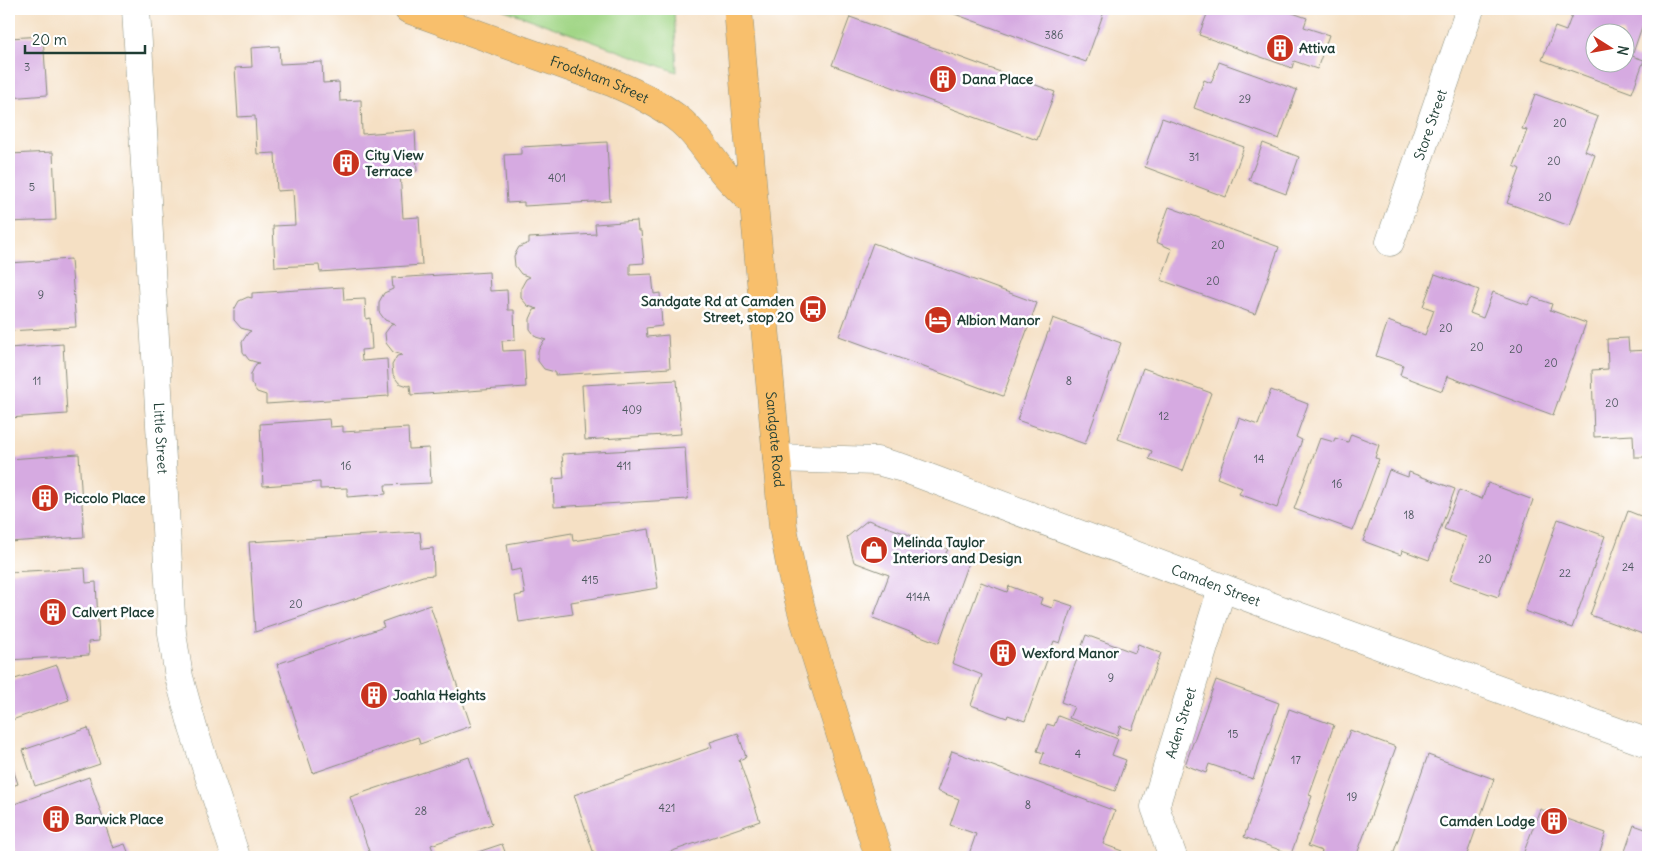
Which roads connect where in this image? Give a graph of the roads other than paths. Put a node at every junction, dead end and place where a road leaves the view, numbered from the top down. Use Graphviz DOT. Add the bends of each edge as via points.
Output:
graph roads {
  1 [pos="136,9"];
  2 [pos="408,9"];
  3 [pos="738,9"];
  4 [pos="1470,9"];
  5 [pos="754,204"];
  6 [pos="1390,242"];
  7 [pos="777,458"];
  8 [pos="1222,588"];
  9 [pos="1648,743"];
  10 [pos="236,857"];
  11 [pos="879,857"];
  12 [pos="1173,857"];
  1 -- 10 [label="street, Little Street" via="172,633 179,677 191,720"];
  2 -- 5 [label="highway, Frodsham Street" via="637,93 682,122 702,142 719,168"];
  3 -- 5 [label="highway, Sandgate Road"];
  4 -- 6 [label="street, Store Street"];
  5 -- 7 [label="highway, Sandgate Road"];
  7 -- 8 [label="street, Camden Street" via="877,462 903,468"];
  7 -- 11 [label="highway, Sandgate Road" via="783,527 792,575"];
  8 -- 9 [label="street, Camden Street"];
  8 -- 12 [label="street, Aden Street" via="1155,807"];
}
